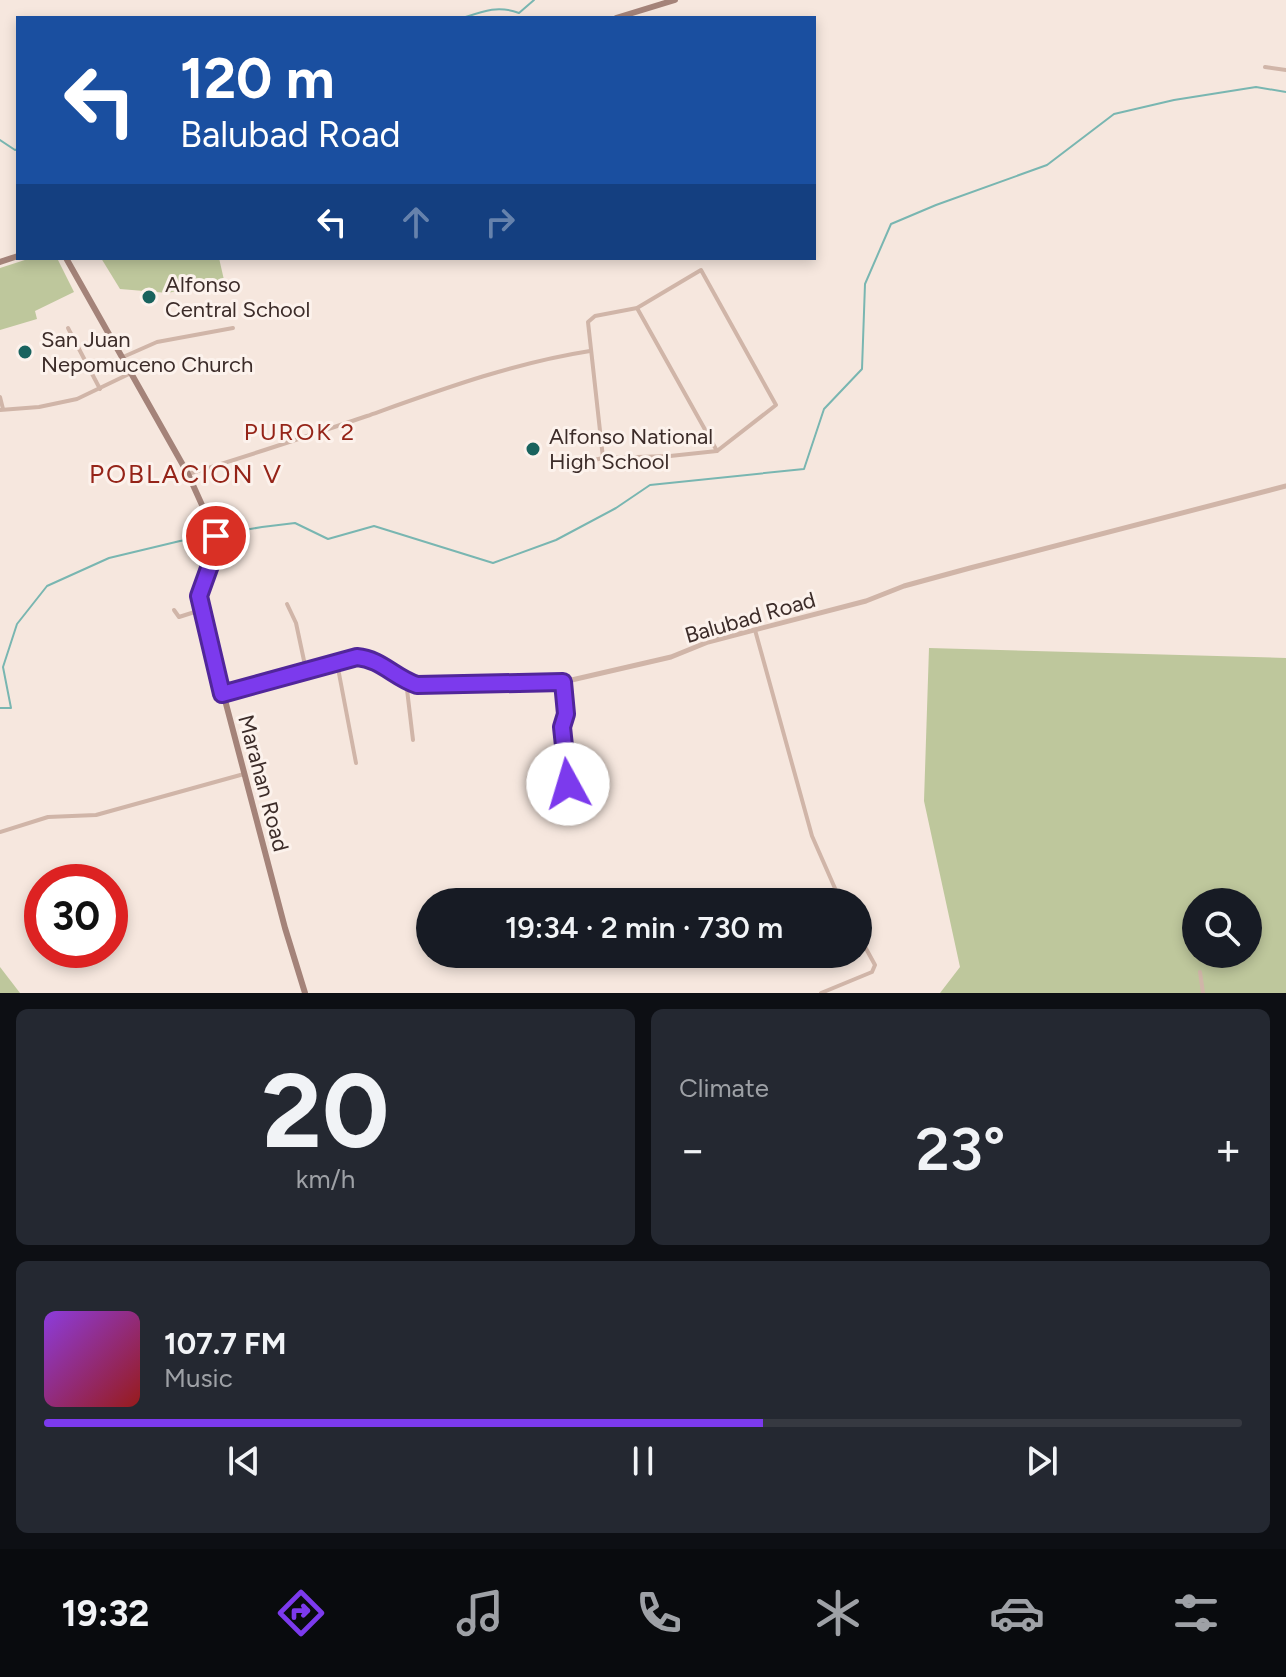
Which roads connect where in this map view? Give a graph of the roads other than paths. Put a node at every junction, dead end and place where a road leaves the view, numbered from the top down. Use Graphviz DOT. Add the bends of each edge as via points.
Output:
graph roads {
  1 [pos="675,0"];
  2 [pos="624,16"];
  3 [pos="1265,67"];
  4 [pos="1286,70"];
  5 [pos="67,260"];
  6 [pos="637,308"];
  7 [pos="68,328"];
  8 [pos="233,328"];
  9 [pos="590,351"];
  10 [pos="123,357"];
  11 [pos="132,373"];
  12 [pos="100,389"];
  13 [pos="0,397"];
  14 [pos="2,410"];
  15 [pos="717,451"];
  16 [pos="603,458"];
  17 [pos="571,465"];
  18 [pos="188,474"];
  19 [pos="1286,486"];
  20 [pos="287,604"];
  21 [pos="174,610"];
  22 [pos="201,610"];
  23 [pos="755,629"];
  24 [pos="337,661"];
  25 [pos="306,670"];
  26 [pos="406,681"];
  27 [pos="563,682"];
  28 [pos="222,694"];
  29 [pos="413,740"];
  30 [pos="356,763"];
  31 [pos="244,774"];
  32 [pos="568,784"];
  33 [pos="0,832"];
  34 [pos="835,888"];
  35 [pos="872,960"];
  36 [pos="1200,972"];
  37 [pos="305,993"];
  38 [pos="821,993"];
  39 [pos="1203,993"];
  1 -- 2 [label="main road"];
  3 -- 4 [label="street"];
  5 -- 10 [label="main road"];
  6 -- 9 [label="street" via="591,319"];
  6 -- 15 [label="street"];
  6 -- 15 [label="street" via="701,270 776,405"];
  7 -- 12 [label="street"];
  8 -- 10 [label="street" via="157,342"];
  9 -- 16 [label="street"];
  9 -- 18 [label="street" via="472,380"];
  10 -- 11 [label="main road"];
  11 -- 12 [label="street"];
  11 -- 18 [label="main road"];
  12 -- 14 [label="street" via="56,404"];
  13 -- 14 [label="street"];
  15 -- 16 [label="street"];
  16 -- 17 [label="street"];
  18 -- 22 [label="main road, Marahan Road" via="217,546 200,587"];
  19 -- 23 [label="street, Balubad Road"];
  20 -- 25 [label="street"];
  21 -- 22 [label="street" via="179,617"];
  22 -- 28 [label="main road, Marahan Road"];
  23 -- 27 [label="street, Balubad Road" via="671,657"];
  23 -- 34 [label="street" via="812,836"];
  24 -- 25 [label="street, Balubad Road"];
  24 -- 26 [label="street, Balubad Road" via="367,657"];
  24 -- 30 [label="street"];
  25 -- 28 [label="street, Balubad Road"];
  26 -- 27 [label="street, Balubad Road" via="430,686"];
  26 -- 29 [label="street"];
  27 -- 32 [label="street"];
  28 -- 31 [label="main road, Marahan Road"];
  31 -- 33 [label="street" via="96,815 48,817"];
  31 -- 37 [label="main road, Marahan Road"];
  35 -- 38 [label="street" via="872,972"];
  36 -- 39 [label="street"];
}
